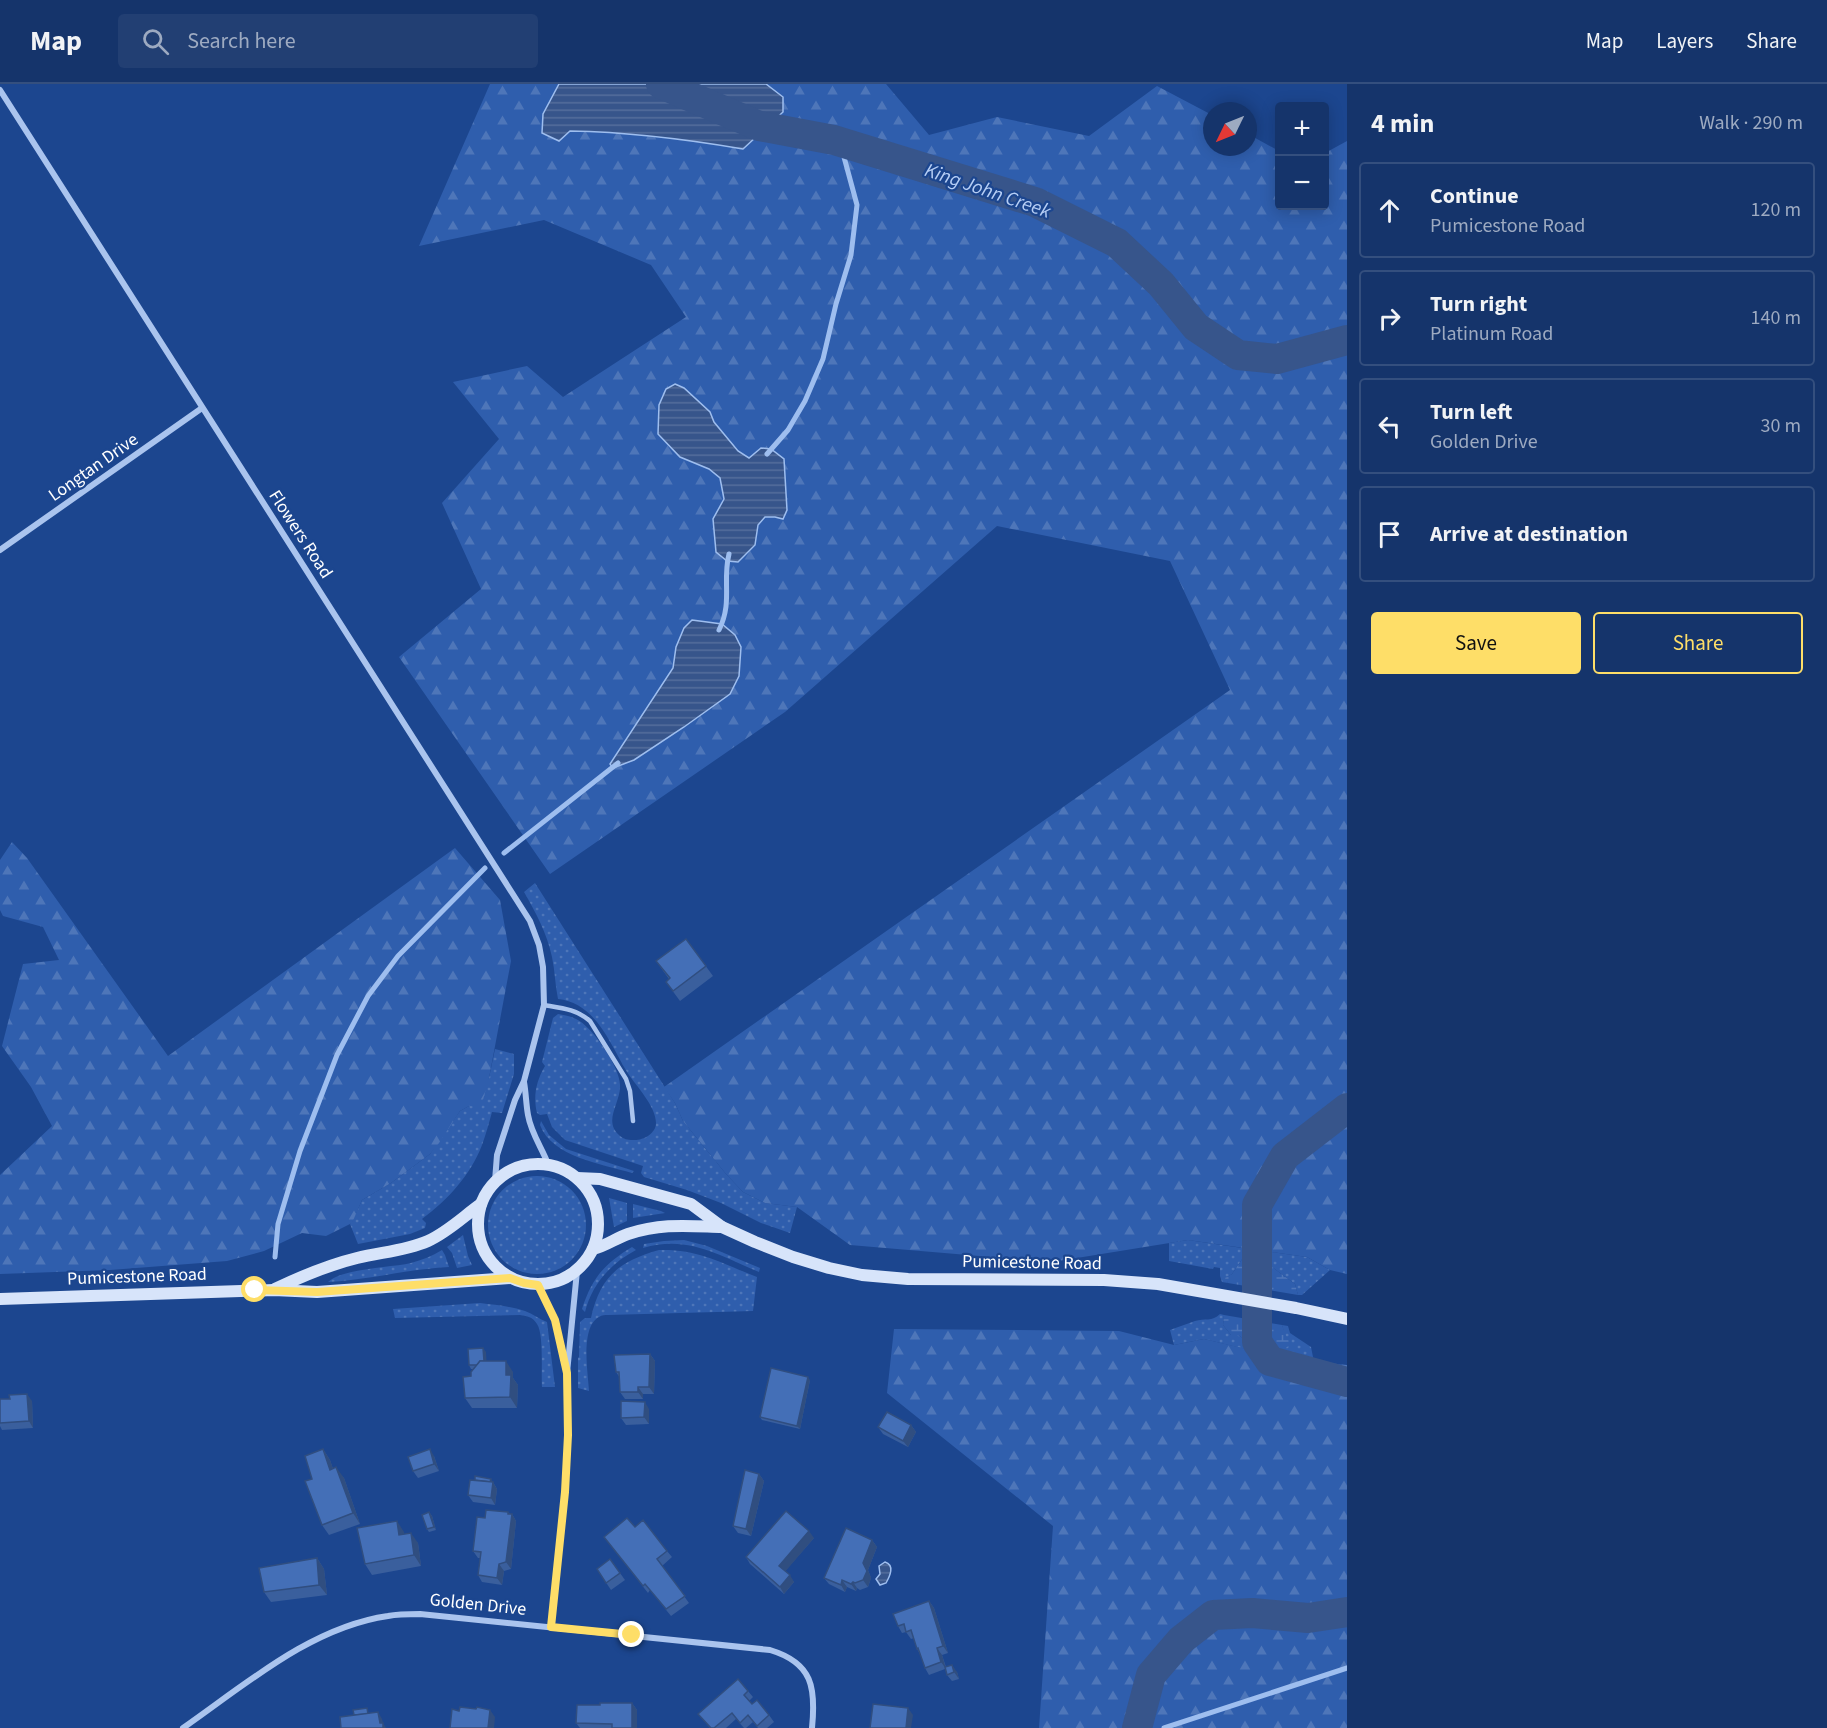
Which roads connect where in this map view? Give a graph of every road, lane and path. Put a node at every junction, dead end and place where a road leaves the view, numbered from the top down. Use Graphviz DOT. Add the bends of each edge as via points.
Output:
graph roads {
  1 [pos="0,90"];
  2 [pos="202,408"];
  3 [pos="0,550"];
  4 [pos="544,1005"];
  5 [pos="524,1081"];
  6 [pos="633,1121"];
  7 [pos="548,1164"];
  8 [pos="577,1178"];
  9 [pos="495,1181"];
  10 [pos="481,1204"];
  11 [pos="722,1227"];
  12 [pos="593,1250"];
  13 [pos="577,1271"];
  14 [pos="510,1278"];
  15 [pos="538,1285"];
  16 [pos="274,1290"];
  17 [pos="0,1299"];
  18 [pos="1347,1320"];
  19 [pos="567,1373"];
  20 [pos="551,1627"];
  21 [pos="183,1728"];
  22 [pos="812,1728"];
  1 -- 2 [label="street, Flowers Road"];
  2 -- 3 [label="street, Longtan Drive"];
  2 -- 4 [label="street, Flowers Road" via="530,921 543,967"];
  4 -- 5 [label="street, Flowers Road"];
  4 -- 6 [label="lane" via="571,1009 590,1021 626,1079"];
  5 -- 7 [label="street, Flowers Road" via="528,1115"];
  5 -- 9 [label="street, Flowers Road" via="497,1155"];
  7 -- 8 [label="main road"];
  7 -- 9 [label="main road" via="510,1170"];
  8 -- 11 [label="main road, Pumicestone Road" via="600,1179 692,1204"];
  8 -- 12 [label="main road" via="590,1193 597,1211 599,1231"];
  9 -- 10 [label="main road"];
  10 -- 14 [label="main road" via="477,1221 485,1254"];
  10 -- 16 [label="main road, Pumicestone Road" via="431,1240 321,1268"];
  11 -- 12 [label="main road, Pumicestone Road" via="668,1225 624,1235"];
  11 -- 18 [label="main road, Pumicestone Road" via="794,1257 862,1275 1158,1284"];
  12 -- 13 [label="main road"];
  13 -- 15 [label="main road" via="565,1279"];
  13 -- 19 [label="street"];
  14 -- 15 [label="main road"];
  14 -- 16 [label="main road, Pumicestone Road" via="317,1292"];
  15 -- 19 [label="street" via="555,1320"];
  16 -- 17 [label="main road, Pumicestone Road"];
  19 -- 20 [label="street" via="565,1492"];
  20 -- 21 [label="street, Golden Drive" via="420,1614 360,1622 331,1632 280,1660"];
  20 -- 22 [label="street, Golden Drive" via="784,1654 809,1678 814,1708"];
}
